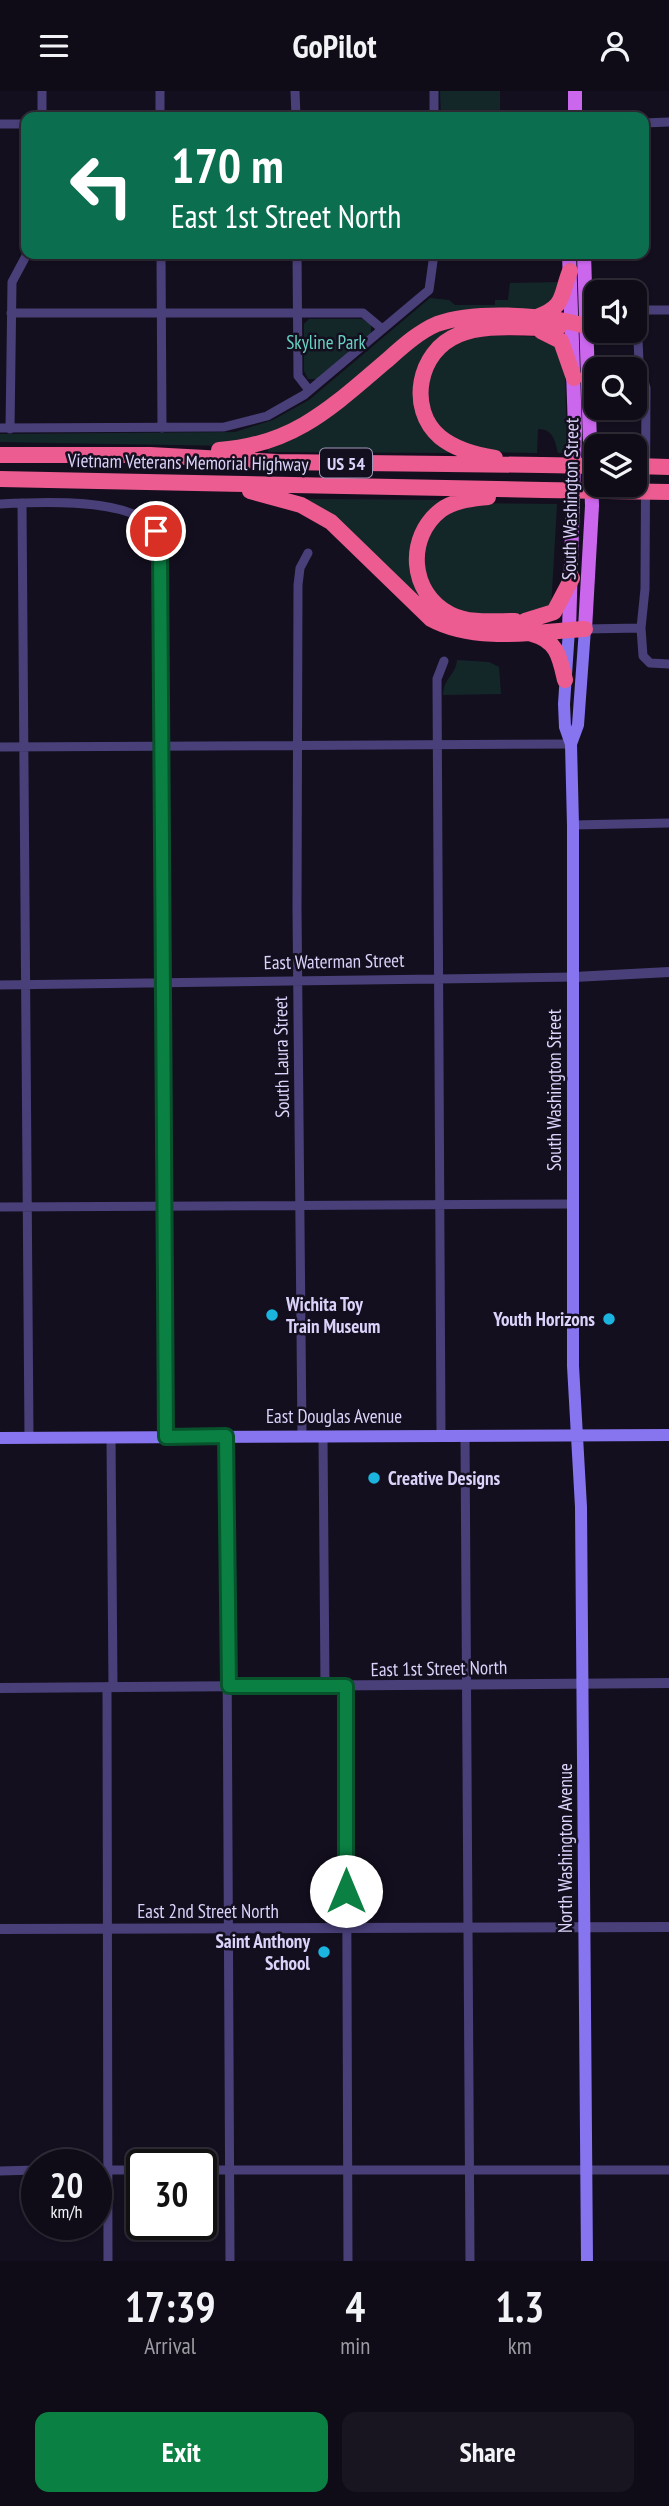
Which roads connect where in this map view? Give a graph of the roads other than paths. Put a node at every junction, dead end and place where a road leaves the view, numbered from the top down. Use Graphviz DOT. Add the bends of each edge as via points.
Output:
graph roads {
  1 [pos="42,91"];
  2 [pos="160,91"];
  3 [pos="295,91"];
  4 [pos="434,91"];
  5 [pos="575,91"];
  6 [pos="42,112"];
  7 [pos="160,112"];
  8 [pos="296,112"];
  9 [pos="434,112"];
  10 [pos="575,112"];
  11 [pos="669,122"];
  12 [pos="649,123"];
  13 [pos="0,124"];
  14 [pos="21,124"];
  15 [pos="24,259"];
  16 [pos="161,259"];
  17 [pos="297,259"];
  18 [pos="434,259"];
  19 [pos="569,259"];
  20 [pos="584,259"];
  21 [pos="570,271"];
  22 [pos="669,310"];
  23 [pos="647,311"];
  24 [pos="11,313"];
  25 [pos="297,313"];
  26 [pos="161,315"];
  27 [pos="535,324"];
  28 [pos="582,324"];
  29 [pos="381,328"];
  30 [pos="638,343"];
  31 [pos="574,378"];
  32 [pos="309,390"];
  33 [pos="5,428"];
  34 [pos="162,428"];
  35 [pos="0,455"];
  36 [pos="150,455"];
  37 [pos="542,465"];
  38 [pos="584,466"];
  39 [pos="647,466"];
  40 [pos="669,467"];
  41 [pos="0,479"];
  42 [pos="188,482"];
  43 [pos="543,490"];
  44 [pos="669,492"];
  45 [pos="22,503"];
  46 [pos="0,504"];
  47 [pos="308,553"];
  48 [pos="572,578"];
  49 [pos="525,621"];
  50 [pos="574,628"];
  51 [pos="641,628"];
  52 [pos="499,632"];
  53 [pos="444,661"];
  54 [pos="669,664"];
  55 [pos="565,680"];
  56 [pos="571,744"];
  57 [pos="298,745"];
  58 [pos="437,745"];
  59 [pos="160,746"];
  60 [pos="0,747"];
  61 [pos="23,747"];
  62 [pos="669,824"];
  63 [pos="573,825"];
  64 [pos="669,972"];
  65 [pos="438,977"];
  66 [pos="574,977"];
  67 [pos="298,979"];
  68 [pos="161,982"];
  69 [pos="24,984"];
  70 [pos="0,985"];
  71 [pos="439,1204"];
  72 [pos="572,1204"];
  73 [pos="301,1205"];
  74 [pos="165,1206"];
  75 [pos="0,1207"];
  76 [pos="27,1207"];
  77 [pos="441,1435"];
  78 [pos="465,1435"];
  79 [pos="669,1435"];
  80 [pos="226,1436"];
  81 [pos="302,1436"];
  82 [pos="323,1436"];
  83 [pos="579,1436"];
  84 [pos="111,1437"];
  85 [pos="166,1437"];
  86 [pos="0,1438"];
  87 [pos="30,1438"];
  88 [pos="583,1683"];
  89 [pos="669,1683"];
  90 [pos="466,1685"];
  91 [pos="229,1686"];
  92 [pos="325,1686"];
  93 [pos="346,1686"];
  94 [pos="110,1687"];
  95 [pos="0,1688"];
  96 [pos="466,1926"];
  97 [pos="346,1927"];
  98 [pos="585,1927"];
  99 [pos="669,1927"];
  100 [pos="0,1929"];
  101 [pos="109,1929"];
  102 [pos="227,1929"];
  103 [pos="108,2149"];
  104 [pos="217,2169"];
  105 [pos="228,2169"];
  106 [pos="21,2170"];
  107 [pos="348,2170"];
  108 [pos="469,2170"];
  109 [pos="586,2170"];
  110 [pos="669,2170"];
  111 [pos="0,2171"];
  112 [pos="108,2240"];
  113 [pos="108,2261"];
  114 [pos="230,2261"];
  115 [pos="348,2261"];
  116 [pos="470,2261"];
  117 [pos="587,2261"];
  1 -- 6 [label="street"];
  2 -- 7 [label="street"];
  3 -- 8 [label="street"];
  4 -- 9 [label="street"];
  5 -- 10 [label="main road"];
  11 -- 12 [label="street"];
  13 -- 14 [label="street"];
  15 -- 24 [label="street" via="12,282"];
  16 -- 26 [label="street"];
  17 -- 25 [label="street"];
  18 -- 29 [label="street" via="429,291"];
  19 -- 21 [label="main road, South Washington Street"];
  20 -- 28 [label="main road, South Washington Street"];
  21 -- 27 [label="highway" via="561,301"];
  21 -- 28 [label="main road, South Washington Street"];
  22 -- 23 [label="street"];
  24 -- 26 [label="street"];
  24 -- 33 [label="street"];
  25 -- 26 [label="street"];
  25 -- 29 [label="street" via="363,313"];
  25 -- 32 [label="street" via="298,376"];
  26 -- 34 [label="street"];
  27 -- 28 [label="highway"];
  27 -- 31 [label="highway" via="561,341"];
  27 -- 36 [label="highway" via="467,318 437,324 303,428 277,440 246,449"];
  27 -- 37 [label="highway" via="469,331 447,340 426,365 421,402 429,424 454,446 479,455"];
  28 -- 31 [label="main road, South Washington Street"];
  28 -- 50 [label="main road, South Washington Street" via="592,517"];
  29 -- 32 [label="street"];
  30 -- 51 [label="street" via="646,388"];
  31 -- 48 [label="main road, South Washington Street"];
  32 -- 34 [label="street" via="267,416 224,427"];
  33 -- 34 [label="street"];
  35 -- 36 [label="highway, Vietnam Veterans Memorial Highway / US 54"];
  36 -- 37 [label="highway, Vietnam Veterans Memorial Highway / US 54" via="277,462"];
  37 -- 38 [label="highway, Vietnam Veterans Memorial Highway / US 54, bridge"];
  39 -- 40 [label="highway, bridge"];
  41 -- 42 [label="highway, Vietnam Veterans Memorial Highway / US 54"];
  42 -- 43 [label="highway, Vietnam Veterans Memorial Highway / US 54"];
  42 -- 52 [label="highway" via="243,489 301,505 331,522 431,619 450,629"];
  43 -- 44 [label="highway, Vietnam Veterans Memorial Highway / US 54, bridge"];
  43 -- 49 [label="highway" via="451,504 424,528 416,555 423,588 450,614 478,621"];
  45 -- 46 [label="street"];
  45 -- 59 [label="street" via="111,508 144,520 156,531 160,548"];
  45 -- 61 [label="street"];
  47 -- 57 [label="street, South Laura Street" via="298,585"];
  48 -- 49 [label="highway" via="554,612"];
  48 -- 50 [label="main road, South Washington Street"];
  49 -- 50 [label="highway"];
  50 -- 51 [label="street"];
  50 -- 52 [label="highway"];
  50 -- 55 [label="main road, South Washington Street"];
  50 -- 56 [label="main road, South Washington Street" via="578,725"];
  51 -- 54 [label="street" via="643,656 650,663"];
  52 -- 55 [label="highway" via="534,634 547,640 560,655"];
  53 -- 58 [label="street" via="437,679"];
  55 -- 56 [label="main road, South Washington Street" via="565,727"];
  56 -- 58 [label="street"];
  56 -- 63 [label="main road, South Washington Street"];
  57 -- 58 [label="street"];
  57 -- 59 [label="street"];
  57 -- 67 [label="street, South Laura Street"];
  58 -- 65 [label="street"];
  59 -- 61 [label="street"];
  59 -- 68 [label="street"];
  60 -- 61 [label="street"];
  61 -- 69 [label="street"];
  62 -- 63 [label="street"];
  63 -- 66 [label="main road, South Washington Street"];
  64 -- 66 [label="street, East Waterman Street"];
  65 -- 66 [label="street, East Waterman Street"];
  65 -- 67 [label="street, East Waterman Street"];
  65 -- 71 [label="street"];
  66 -- 72 [label="main road, South Washington Street"];
  67 -- 68 [label="street, East Waterman Street"];
  67 -- 73 [label="street, South Laura Street"];
  68 -- 69 [label="street, East Waterman Street"];
  68 -- 74 [label="street"];
  69 -- 70 [label="street, East Waterman Street"];
  69 -- 76 [label="street"];
  71 -- 72 [label="street"];
  71 -- 73 [label="street"];
  71 -- 77 [label="street"];
  72 -- 83 [label="main road, South Washington Street" via="573,1366"];
  73 -- 74 [label="street"];
  73 -- 81 [label="street, South Laura Street"];
  74 -- 76 [label="street"];
  74 -- 85 [label="street"];
  75 -- 76 [label="street"];
  76 -- 87 [label="street"];
  77 -- 78 [label="main road, East Douglas Avenue"];
  77 -- 82 [label="main road, East Douglas Avenue"];
  78 -- 83 [label="main road, East Douglas Avenue"];
  78 -- 90 [label="street"];
  79 -- 83 [label="main road, East Douglas Avenue"];
  80 -- 81 [label="main road, East Douglas Avenue"];
  80 -- 85 [label="main road, East Douglas Avenue"];
  80 -- 91 [label="street"];
  81 -- 82 [label="main road, East Douglas Avenue"];
  82 -- 92 [label="street"];
  83 -- 88 [label="main road, North Washington Avenue"];
  84 -- 85 [label="main road, East Douglas Avenue"];
  84 -- 87 [label="main road, East Douglas Avenue"];
  84 -- 94 [label="street"];
  86 -- 87 [label="main road, East Douglas Avenue"];
  88 -- 89 [label="street, East 1st Street North"];
  88 -- 90 [label="street, East 1st Street North"];
  88 -- 98 [label="main road, North Washington Avenue"];
  90 -- 93 [label="street, East 1st Street North"];
  90 -- 96 [label="street"];
  91 -- 92 [label="street, East 1st Street North"];
  91 -- 94 [label="street, East 1st Street North"];
  91 -- 102 [label="street"];
  92 -- 93 [label="street, East 1st Street North"];
  93 -- 97 [label="street"];
  94 -- 95 [label="street, East 1st Street North"];
  94 -- 101 [label="street"];
  96 -- 97 [label="street, East 2nd Street North"];
  96 -- 98 [label="street, East 2nd Street North"];
  96 -- 108 [label="street"];
  97 -- 102 [label="street, East 2nd Street North"];
  97 -- 107 [label="street"];
  98 -- 99 [label="street, East 2nd Street North"];
  98 -- 109 [label="main road, North Washington Avenue"];
  100 -- 101 [label="street, East 2nd Street North"];
  101 -- 102 [label="street, East 2nd Street North"];
  101 -- 103 [label="street"];
  102 -- 105 [label="street"];
  104 -- 105 [label="street"];
  105 -- 107 [label="street"];
  105 -- 114 [label="street"];
  106 -- 111 [label="street"];
  107 -- 108 [label="street"];
  107 -- 115 [label="street"];
  108 -- 109 [label="street"];
  108 -- 116 [label="street"];
  109 -- 110 [label="street"];
  109 -- 117 [label="main road, North Washington Avenue"];
  112 -- 113 [label="street"];
}
